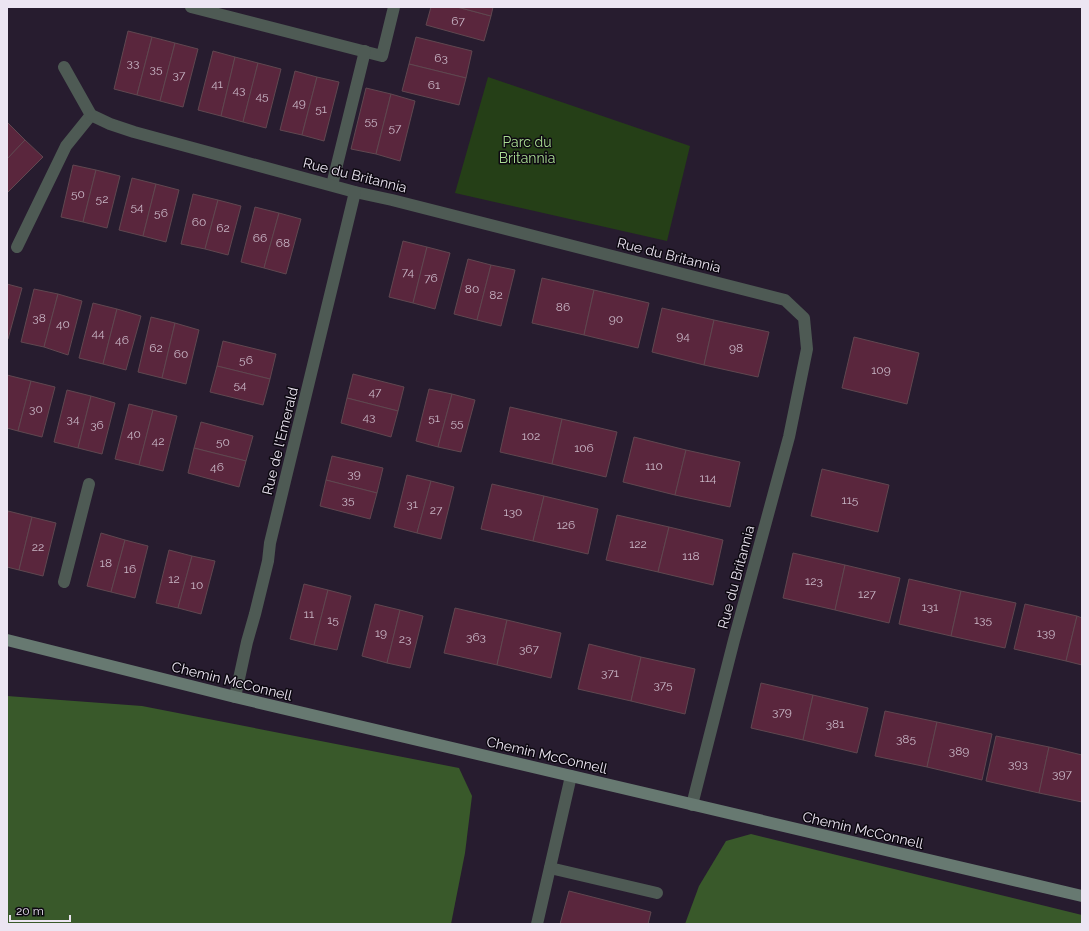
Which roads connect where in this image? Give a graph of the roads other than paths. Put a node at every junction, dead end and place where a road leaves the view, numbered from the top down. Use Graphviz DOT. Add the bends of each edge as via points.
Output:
graph roads {
  1 [pos="191,7"];
  2 [pos="394,7"];
  3 [pos="366,50"];
  4 [pos="64,67"];
  5 [pos="91,115"];
  6 [pos="332,186"];
  7 [pos="355,192"];
  8 [pos="17,247"];
  9 [pos="89,484"];
  10 [pos="64,582"];
  11 [pos="7,640"];
  12 [pos="235,697"];
  13 [pos="571,776"];
  14 [pos="692,805"];
  15 [pos="550,868"];
  16 [pos="657,893"];
  17 [pos="1082,896"];
  18 [pos="537,924"];
  1 -- 3 [label="street"];
  2 -- 3 [label="street" via="382,56"];
  3 -- 6 [label="street"];
  4 -- 5 [label="street"];
  5 -- 6 [label="street, Rue du Britannia" via="134,132"];
  5 -- 8 [label="street" via="66,146"];
  6 -- 7 [label="street, Rue du Britannia"];
  7 -- 12 [label="street, Rue de l'Emerald" via="255,614 246,642"];
  7 -- 14 [label="street, Rue du Britannia" via="785,300 804,318 807,350 789,437"];
  9 -- 10 [label="street"];
  11 -- 12 [label="street, Chemin McConnell"];
  12 -- 13 [label="street, Chemin McConnell"];
  13 -- 14 [label="street, Chemin McConnell"];
  13 -- 15 [label="street"];
  14 -- 17 [label="street, Chemin McConnell"];
  15 -- 16 [label="street"];
  15 -- 18 [label="street"];
}
